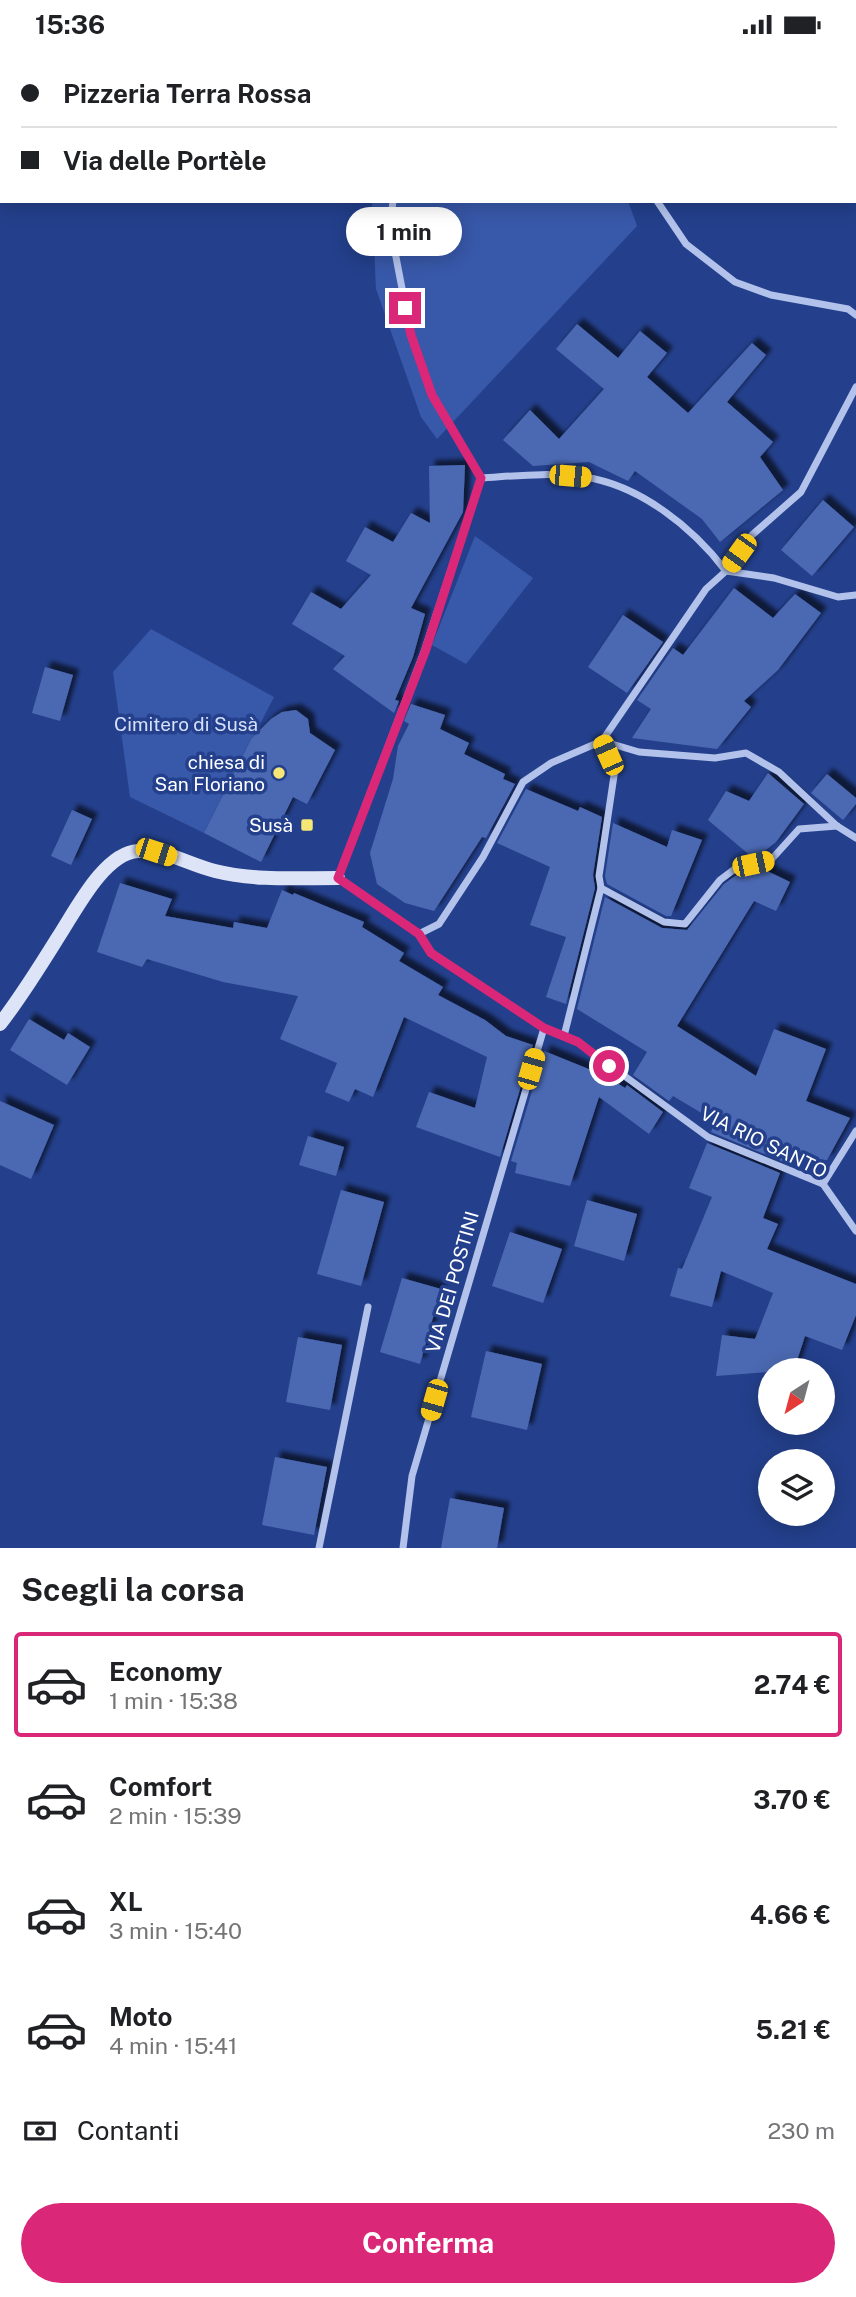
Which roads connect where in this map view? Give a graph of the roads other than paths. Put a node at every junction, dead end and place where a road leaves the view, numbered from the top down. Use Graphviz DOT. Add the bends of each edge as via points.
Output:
graph roads {
  1 [pos="393,203"];
  2 [pos="658,203"];
  3 [pos="856,316"];
  4 [pos="856,387"];
  5 [pos="481,478"];
  6 [pos="726,571"];
  7 [pos="856,595"];
  8 [pos="602,741"];
  9 [pos="837,826"];
  10 [pos="856,838"];
  11 [pos="338,878"];
  12 [pos="601,888"];
  13 [pos="419,934"];
  14 [pos="0,1024"];
  15 [pos="544,1028"];
  16 [pos="564,1035"];
  17 [pos="856,1131"];
  18 [pos="823,1184"];
  19 [pos="856,1231"];
  20 [pos="368,1307"];
  21 [pos="319,1548"];
  22 [pos="403,1548"];
  1 -- 5 [label="street" via="390,226 411,335 432,395"];
  2 -- 3 [label="street" via="686,244 736,282 771,295 848,309"];
  4 -- 6 [label="street" via="801,492 752,535"];
  5 -- 6 [label="street" via="554,474 586,477 625,489 655,503"];
  5 -- 11 [label="street" via="425,652"];
  6 -- 7 [label="street" via="774,578 838,597"];
  6 -- 8 [label="street" via="706,589"];
  8 -- 9 [label="street" via="639,752 715,758 747,753 779,772"];
  8 -- 12 [label="street" via="615,769"];
  8 -- 13 [label="street" via="551,763 523,782 483,857 439,924"];
  9 -- 10 [label="street"];
  9 -- 12 [label="street" via="799,829 770,861 740,865 720,880 685,924 664,922"];
  11 -- 13 [label="street, VIA RIO SANTO"];
  11 -- 14 [label="street" via="216,871 156,852 135,851 101,874"];
  12 -- 16 [label="street"];
  13 -- 15 [label="street, VIA RIO SANTO" via="431,953"];
  15 -- 16 [label="street, VIA RIO SANTO"];
  15 -- 22 [label="street, VIA DEI POSTINI" via="412,1476"];
  16 -- 18 [label="street, VIA RIO SANTO" via="708,1137"];
  17 -- 18 [label="street"];
  18 -- 19 [label="street, VIA RIO SANTO"];
  20 -- 21 [label="street"];
}
